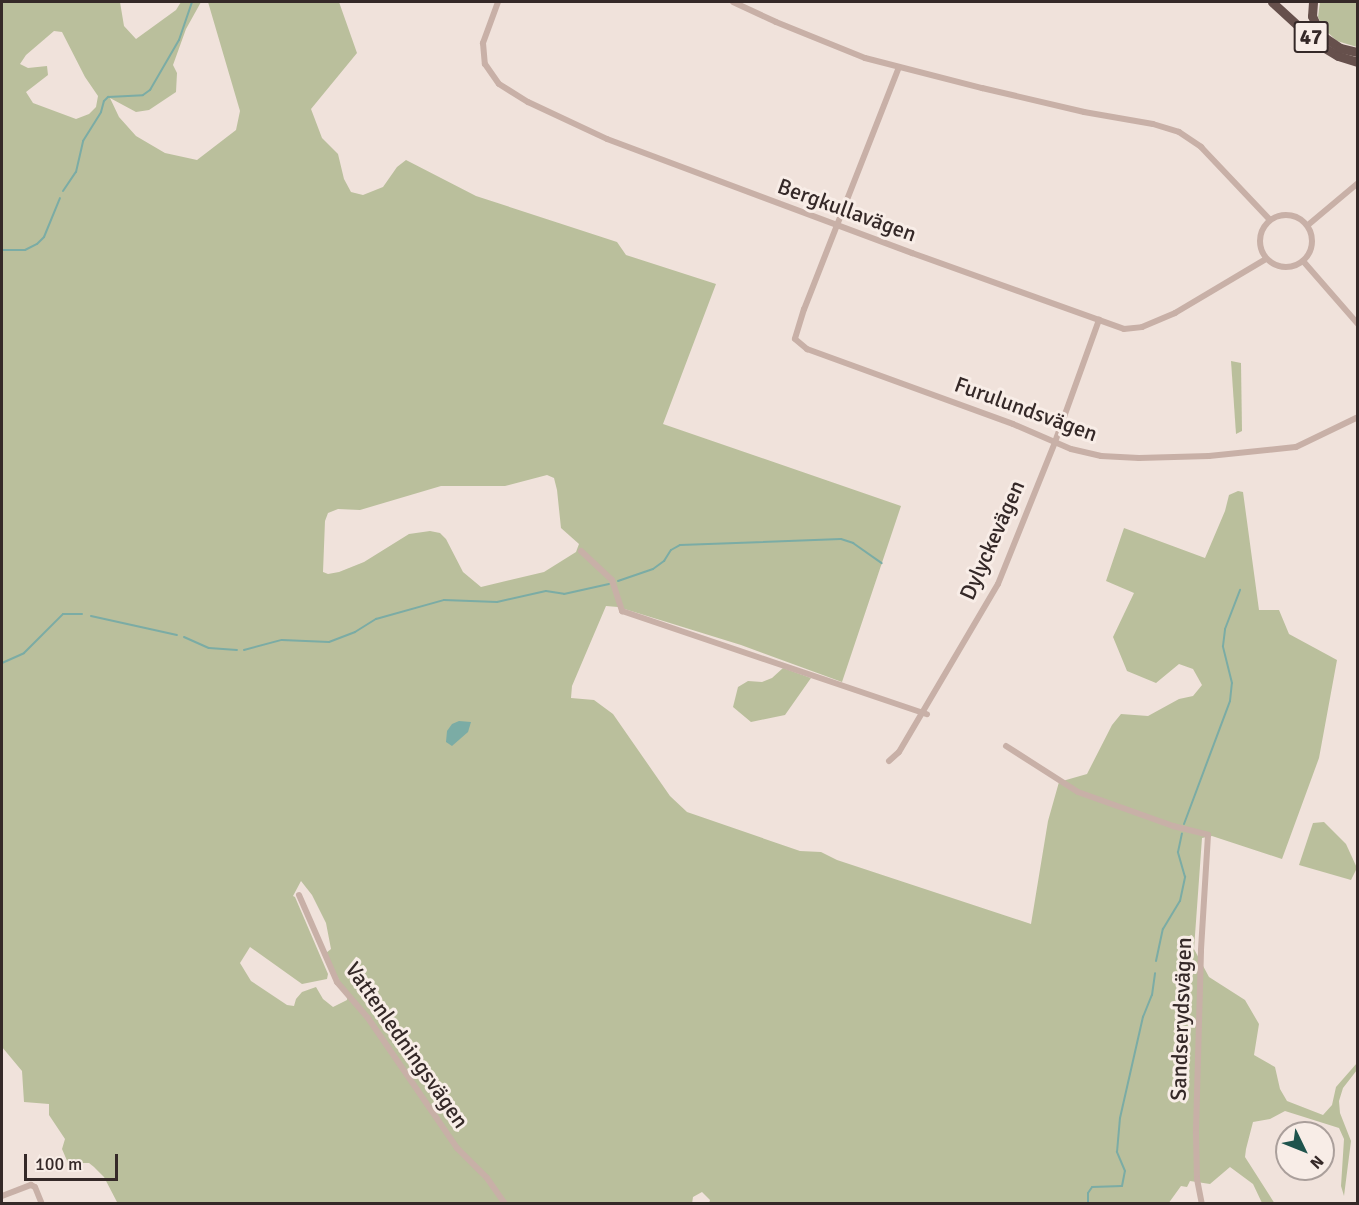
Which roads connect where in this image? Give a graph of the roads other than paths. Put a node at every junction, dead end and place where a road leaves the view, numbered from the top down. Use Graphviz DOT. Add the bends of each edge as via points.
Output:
graph roads {
  1 [pos="498,2"];
  2 [pos="733,2"];
  3 [pos="1272,2"];
  4 [pos="1313,2"];
  5 [pos="1358,52"];
  6 [pos="1358,62"];
  7 [pos="899,67"];
  8 [pos="1358,183"];
  9 [pos="1269,219"];
  10 [pos="838,225"];
  11 [pos="1308,225"];
  12 [pos="1266,259"];
  13 [pos="1303,261"];
  14 [pos="1099,320"];
  15 [pos="1358,324"];
  16 [pos="1358,417"];
  17 [pos="1055,442"];
  18 [pos="581,551"];
  19 [pos="924,713"];
  20 [pos="1006,746"];
  21 [pos="889,760"];
  22 [pos="299,895"];
  23 [pos="2,1196"];
  24 [pos="42,1203"];
  25 [pos="505,1203"];
  26 [pos="1202,1203"];
  1 -- 10 [label="street, Bergkullavägen" via="483,43 485,64 499,84 607,139"];
  2 -- 7 [label="street" via="855,54"];
  3 -- 6 [label="highway, 47" via="1328,51"];
  4 -- 5 [label="highway" via="1312,16 1321,35 1340,48"];
  7 -- 9 [label="street" via="1179,132 1201,147"];
  7 -- 10 [label="street"];
  8 -- 11 [label="street"];
  9 -- 11 [label="street" via="1290,214"];
  9 -- 12 [label="street" via="1259,243"];
  10 -- 14 [label="street, Bergkullavägen"];
  10 -- 17 [label="street, Furulundsvägen" via="795,339 807,349"];
  11 -- 13 [label="street" via="1312,244"];
  12 -- 13 [label="street" via="1277,266 1290,267"];
  12 -- 14 [label="street, Bergkullavägen" via="1175,314 1142,327 1124,329"];
  13 -- 15 [label="street"];
  14 -- 17 [label="street, Dylyckevägen"];
  16 -- 17 [label="street, Furulundsvägen" via="1296,447 1233,454 1120,457 1071,449"];
  17 -- 19 [label="street, Dylyckevägen" via="998,584"];
  18 -- 19 [label="street" via="612,580 622,611"];
  19 -- 21 [label="street, Dylyckevägen" via="899,752"];
  20 -- 26 [label="street, Sandserydsvägen" via="1077,792 1208,835 1196,1133"];
  22 -- 25 [label="street, Vattenledningsvägen" via="337,982 368,1018 457,1148"];
  23 -- 24 [label="street" via="33,1186"];
}
